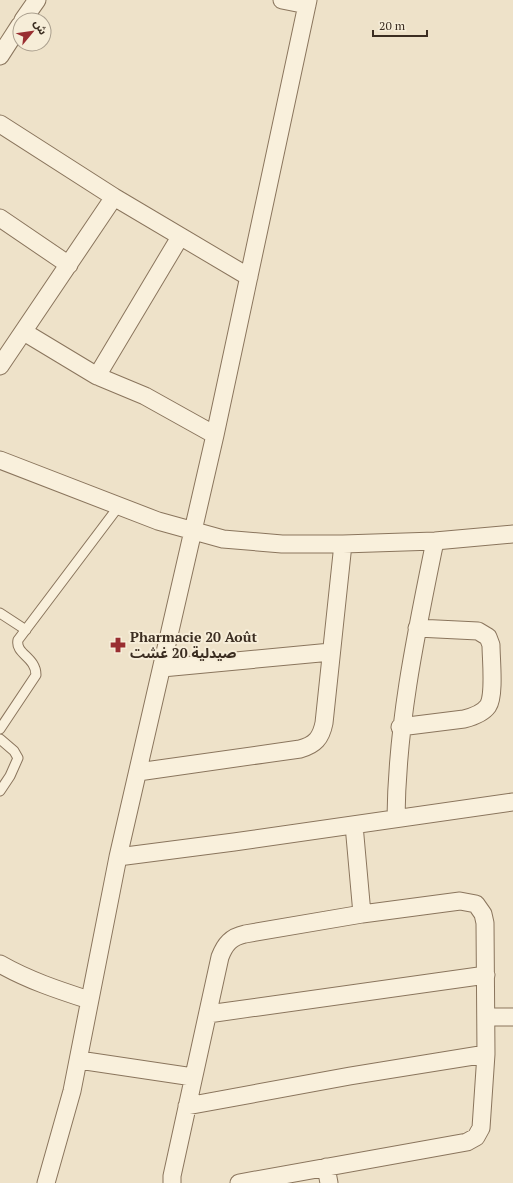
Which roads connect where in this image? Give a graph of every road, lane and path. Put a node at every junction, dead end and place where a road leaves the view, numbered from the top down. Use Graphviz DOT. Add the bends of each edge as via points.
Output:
graph roads {
  1 [pos="37,0"];
  2 [pos="282,0"];
  3 [pos="307,2"];
  4 [pos="29,12"];
  5 [pos="11,31"];
  6 [pos="0,56"];
  7 [pos="0,124"];
  8 [pos="114,197"];
  9 [pos="1,220"];
  10 [pos="180,237"];
  11 [pos="69,265"];
  12 [pos="249,277"];
  13 [pos="24,332"];
  14 [pos="0,366"];
  15 [pos="97,376"];
  16 [pos="215,435"];
  17 [pos="0,460"];
  18 [pos="120,506"];
  19 [pos="192,531"];
  20 [pos="513,534"];
  21 [pos="435,541"];
  22 [pos="343,544"];
  23 [pos="0,613"];
  24 [pos="417,628"];
  25 [pos="26,630"];
  26 [pos="330,652"];
  27 [pos="162,668"];
  28 [pos="400,727"];
  29 [pos="0,729"];
  30 [pos="0,739"];
  31 [pos="138,772"];
  32 [pos="0,791"];
  33 [pos="513,802"];
  34 [pos="396,818"];
  35 [pos="354,825"];
  36 [pos="118,857"];
  37 [pos="362,914"];
  38 [pos="0,964"];
  39 [pos="486,974"];
  40 [pos="89,1000"];
  41 [pos="208,1014"];
  42 [pos="486,1016"];
  43 [pos="513,1017"];
  44 [pos="486,1054"];
  45 [pos="79,1060"];
  46 [pos="193,1077"];
  47 [pos="187,1106"];
  48 [pos="328,1175"];
  49 [pos="46,1183"];
  50 [pos="172,1183"];
  51 [pos="239,1183"];
  1 -- 4 [label="street"];
  2 -- 3 [label="street"];
  3 -- 12 [label="street"];
  5 -- 6 [label="street"];
  7 -- 8 [label="street"];
  8 -- 10 [label="street"];
  8 -- 11 [label="street"];
  9 -- 11 [label="street"];
  10 -- 12 [label="street"];
  10 -- 15 [label="street"];
  11 -- 13 [label="street"];
  12 -- 16 [label="street"];
  13 -- 14 [label="street"];
  13 -- 15 [label="street"];
  15 -- 16 [label="street" via="145,396"];
  16 -- 19 [label="street"];
  17 -- 18 [label="street"];
  18 -- 19 [label="street"];
  18 -- 25 [label="lane"];
  19 -- 22 [label="street" via="252,543"];
  19 -- 27 [label="street"];
  20 -- 21 [label="street"];
  21 -- 22 [label="street"];
  21 -- 24 [label="street"];
  22 -- 26 [label="street"];
  23 -- 25 [label="lane"];
  24 -- 28 [label="street"];
  24 -- 28 [label="street" via="478,630 488,637 491,645 491,697 489,705 474,716"];
  25 -- 29 [label="lane" via="18,644 21,651 35,665 36,675"];
  26 -- 27 [label="street"];
  26 -- 31 [label="street" via="324,722 317,741 311,747"];
  27 -- 31 [label="street"];
  28 -- 34 [label="street"];
  30 -- 32 [label="lane" via="18,758"];
  31 -- 36 [label="street"];
  33 -- 34 [label="street"];
  34 -- 35 [label="street"];
  35 -- 36 [label="street"];
  35 -- 37 [label="street"];
  36 -- 40 [label="street"];
  37 -- 39 [label="street" via="460,901 476,904 483,914 485,923"];
  37 -- 41 [label="street" via="236,936 223,948"];
  38 -- 40 [label="street" via="44,985"];
  39 -- 41 [label="street"];
  39 -- 42 [label="street"];
  40 -- 45 [label="street"];
  41 -- 46 [label="street"];
  42 -- 43 [label="street"];
  42 -- 44 [label="street"];
  44 -- 47 [label="street"];
  44 -- 48 [label="street" via="481,1128 476,1137 467,1142"];
  45 -- 46 [label="street"];
  45 -- 49 [label="street"];
  46 -- 47 [label="street"];
  47 -- 50 [label="street"];
  48 -- 51 [label="street"];
}
